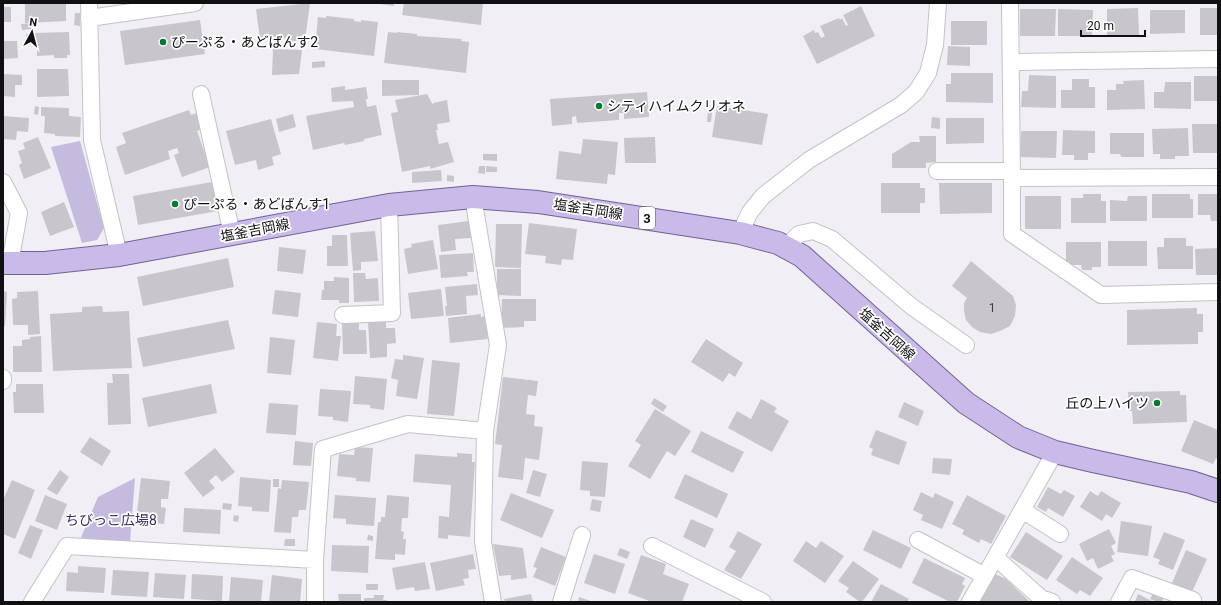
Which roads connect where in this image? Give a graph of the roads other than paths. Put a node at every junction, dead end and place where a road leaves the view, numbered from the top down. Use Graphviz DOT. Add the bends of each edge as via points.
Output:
graph roads {
  1 [pos="195,3"];
  2 [pos="938,3"];
  3 [pos="1010,3"];
  4 [pos="89,11"];
  5 [pos="1218,59"];
  6 [pos="1011,62"];
  7 [pos="201,94"];
  8 [pos="937,171"];
  9 [pos="1012,175"];
  10 [pos="1218,177"];
  11 [pos="3,182"];
  12 [pos="473,197"];
  13 [pos="388,205"];
  14 [pos="740,233"];
  15 [pos="232,234"];
  16 [pos="786,248"];
  17 [pos="119,255"];
  18 [pos="6,263"];
  19 [pos="1218,292"];
  20 [pos="343,315"];
  21 [pos="966,345"];
  22 [pos="3,378"];
  23 [pos="3,381"];
  24 [pos="485,431"];
  25 [pos="1055,452"];
  26 [pos="1218,491"];
  27 [pos="1022,510"];
  28 [pos="1060,534"];
  29 [pos="582,535"];
  30 [pos="918,540"];
  31 [pos="652,546"];
  32 [pos="996,558"];
  33 [pos="315,560"];
  34 [pos="986,576"];
  35 [pos="1193,600"];
  36 [pos="32,602"];
  37 [pos="315,602"];
  38 [pos="492,602"];
  39 [pos="561,602"];
  40 [pos="763,602"];
  41 [pos="970,602"];
  42 [pos="1052,602"];
  43 [pos="1119,602"];
  1 -- 4 [label="street"];
  2 -- 14 [label="street" via="935,45 930,66 916,92 901,105 809,160 763,196 750,212"];
  3 -- 6 [label="street"];
  4 -- 17 [label="street" via="92,140"];
  5 -- 6 [label="street"];
  6 -- 9 [label="street"];
  7 -- 15 [label="street"];
  8 -- 9 [label="street"];
  9 -- 10 [label="street"];
  9 -- 19 [label="street" via="1012,234 1101,295"];
  11 -- 18 [label="street" via="19,213"];
  12 -- 13 [label="main road, 塩釜吉岡線 / 3"];
  12 -- 14 [label="main road, 塩釜吉岡線 / 3" via="538,202"];
  12 -- 24 [label="street" via="498,345"];
  13 -- 15 [label="main road, 塩釜吉岡線 / 3"];
  13 -- 20 [label="street" via="392,313"];
  14 -- 16 [label="main road, 塩釜吉岡線 / 3" via="778,243"];
  15 -- 17 [label="main road, 塩釜吉岡線 / 3"];
  16 -- 21 [label="street" via="799,234 813,231 832,239 911,306"];
  16 -- 25 [label="main road, 塩釜吉岡線 / 3" via="802,256 966,404 1018,437"];
  17 -- 18 [label="main road, 塩釜吉岡線 / 3" via="45,263"];
  22 -- 23 [label="street"];
  24 -- 33 [label="street" via="408,424 323,450"];
  24 -- 38 [label="street" via="483,542"];
  25 -- 26 [label="main road, 塩釜吉岡線 / 3" via="1191,482"];
  25 -- 27 [label="street"];
  27 -- 28 [label="street"];
  27 -- 32 [label="street"];
  29 -- 39 [label="street"];
  30 -- 34 [label="street"];
  31 -- 40 [label="street"];
  32 -- 34 [label="street"];
  32 -- 42 [label="street" via="1041,598"];
  33 -- 36 [label="street" via="66,546"];
  33 -- 37 [label="street"];
  34 -- 41 [label="street"];
  35 -- 43 [label="street" via="1132,578"];
}
